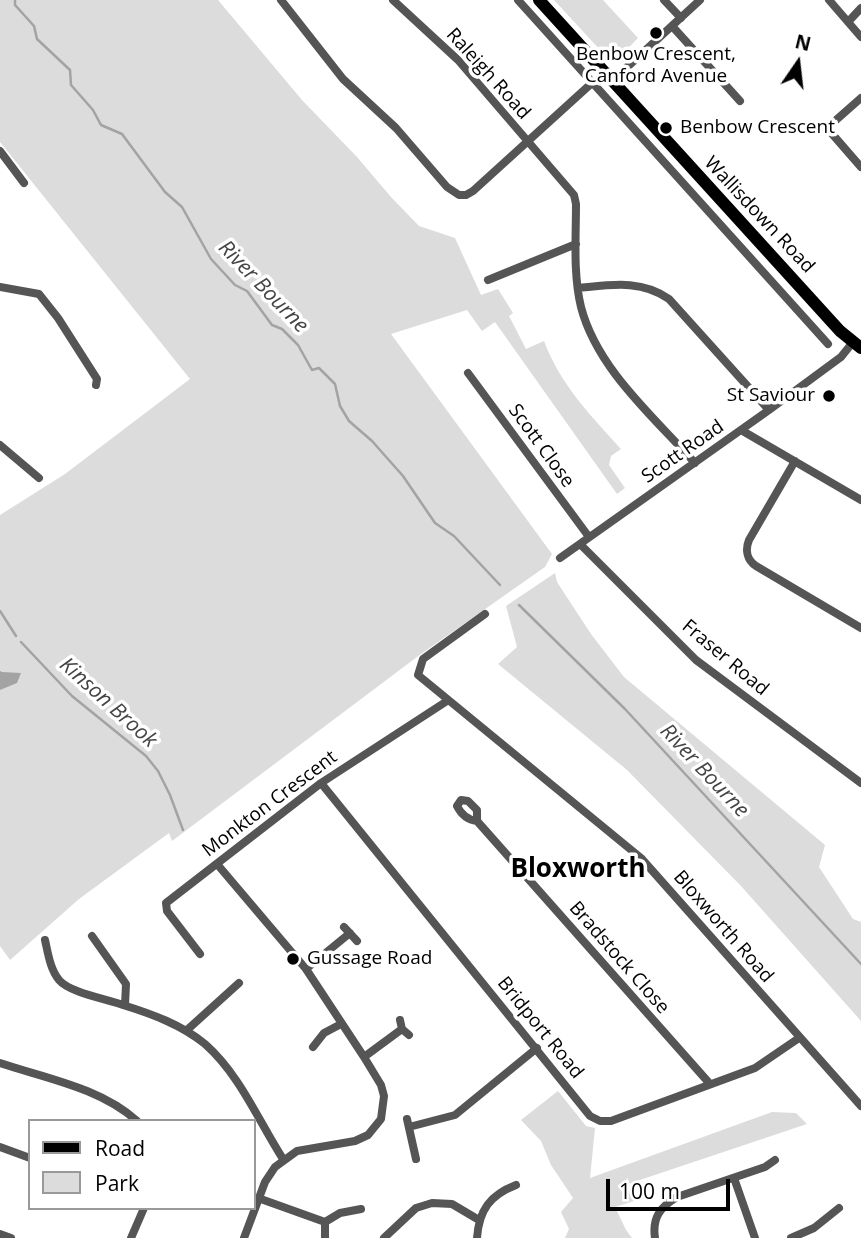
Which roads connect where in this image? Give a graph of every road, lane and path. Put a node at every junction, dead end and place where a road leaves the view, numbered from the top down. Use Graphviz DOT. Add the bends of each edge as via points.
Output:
graph roads {
  1 [pos="281,0"];
  2 [pos="393,0"];
  3 [pos="518,0"];
  4 [pos="540,0"];
  5 [pos="664,0"];
  6 [pos="700,0"];
  7 [pos="829,0"];
  8 [pos="861,8"];
  9 [pos="681,18"];
  10 [pos="848,22"];
  11 [pos="672,26"];
  12 [pos="861,37"];
  13 [pos="576,42"];
  14 [pos="565,52"];
  15 [pos="612,81"];
  16 [pos="593,82"];
  17 [pos="861,98"];
  18 [pos="740,101"];
  19 [pos="528,142"];
  20 [pos="0,152"];
  21 [pos="861,167"];
  22 [pos="24,183"];
  23 [pos="576,244"];
  24 [pos="488,280"];
  25 [pos="0,287"];
  26 [pos="578,288"];
  27 [pos="828,344"];
  28 [pos="857,345"];
  29 [pos="468,373"];
  30 [pos="96,385"];
  31 [pos="769,410"];
  32 [pos="741,430"];
  33 [pos="0,445"];
  34 [pos="794,461"];
  35 [pos="695,463"];
  36 [pos="39,478"];
  37 [pos="861,500"];
  38 [pos="589,537"];
  39 [pos="580,544"];
  40 [pos="560,558"];
  41 [pos="485,614"];
  42 [pos="861,628"];
  43 [pos="447,701"];
  44 [pos="321,783"];
  45 [pos="861,783"];
  46 [pos="477,821"];
  47 [pos="217,864"];
  48 [pos="92,936"];
  49 [pos="44,940"];
  50 [pos="357,941"];
  51 [pos="200,954"];
  52 [pos="306,969"];
  53 [pos="239,983"];
  54 [pos="125,1005"];
  55 [pos="341,1024"];
  56 [pos="404,1028"];
  57 [pos="187,1030"];
  58 [pos="799,1038"];
  59 [pos="313,1047"];
  60 [pos="537,1048"];
  61 [pos="365,1057"];
  62 [pos="0,1063"];
  63 [pos="710,1084"];
  64 [pos="861,1106"];
  65 [pos="135,1119"];
  66 [pos="0,1147"];
  67 [pos="28,1157"];
  68 [pos="283,1159"];
  69 [pos="416,1159"];
  70 [pos="775,1160"];
  71 [pos="734,1178"];
  72 [pos="516,1185"];
  73 [pos="258,1198"];
  74 [pos="256,1204"];
  75 [pos="361,1209"];
  76 [pos="839,1209"];
  77 [pos="143,1210"];
  78 [pos="254,1210"];
  79 [pos="479,1220"];
  80 [pos="325,1222"];
  81 [pos="0,1234"];
  82 [pos="11,1238"];
  83 [pos="131,1238"];
  84 [pos="244,1238"];
  85 [pos="325,1238"];
  86 [pos="384,1238"];
  87 [pos="477,1238"];
  88 [pos="655,1238"];
  89 [pos="755,1238"];
  90 [pos="791,1238"];
  1 -- 19 [label="street" via="343,79 396,128 453,192 466,195 473,191"];
  2 -- 19 [label="street, Raleigh Road" via="458,60"];
  3 -- 14 [label="street, Wallisdown Road"];
  4 -- 13 [label="main road, Wallisdown Road"];
  5 -- 9 [label="street"];
  6 -- 9 [label="street"];
  7 -- 10 [label="street"];
  8 -- 10 [label="street"];
  9 -- 11 [label="street"];
  10 -- 12 [label="street"];
  11 -- 15 [label="street"];
  11 -- 18 [label="street"];
  13 -- 14 [label="street"];
  13 -- 15 [label="main road, Wallisdown Road"];
  14 -- 16 [label="street, Wallisdown Road"];
  15 -- 28 [label="main road, Wallisdown Road"];
  16 -- 19 [label="street"];
  16 -- 27 [label="street, Wallisdown Road"];
  17 -- 21 [label="street" via="827,128"];
  19 -- 23 [label="street, Raleigh Road" via="574,195"];
  20 -- 22 [label="street"];
  23 -- 24 [label="street"];
  23 -- 26 [label="street, Raleigh Road"];
  25 -- 30 [label="street" via="39,294 46,301 97,379"];
  26 -- 31 [label="street" via="633,284 661,293"];
  26 -- 35 [label="street, Raleigh Road" via="587,328 610,367"];
  28 -- 31 [label="street, Scott Road"];
  29 -- 38 [label="street, Scott Close"];
  31 -- 32 [label="street, Scott Road"];
  32 -- 34 [label="street"];
  32 -- 35 [label="street, Scott Road"];
  33 -- 36 [label="street"];
  34 -- 37 [label="street"];
  34 -- 42 [label="street" via="749,540 747,555 756,566"];
  35 -- 38 [label="street, Scott Road"];
  38 -- 39 [label="street, Scott Road"];
  39 -- 40 [label="street, Scott Road"];
  39 -- 45 [label="street, Fraser Road" via="696,660"];
  41 -- 43 [label="street, Bloxworth Road" via="422,659 418,675"];
  43 -- 44 [label="street, Monkton Crescent"];
  43 -- 58 [label="street, Bloxworth Road" via="641,858"];
  44 -- 47 [label="street, Monkton Crescent"];
  44 -- 60 [label="street, Bridport Road"];
  46 -- 63 [label="street, Bradstock Close"];
  47 -- 51 [label="street, Monkton Crescent" via="166,903 167,911"];
  47 -- 52 [label="street"];
  48 -- 54 [label="street" via="126,984"];
  49 -- 54 [label="street" via="60,982"];
  50 -- 52 [label="street" via="347,930"];
  52 -- 55 [label="street"];
  53 -- 57 [label="street"];
  54 -- 57 [label="street"];
  55 -- 59 [label="street" via="324,1033"];
  55 -- 61 [label="street"];
  56 -- 61 [label="street"];
  57 -- 68 [label="street" via="228,1068"];
  58 -- 63 [label="street, Bridport Road" via="755,1068"];
  58 -- 64 [label="street, Bloxworth Road"];
  60 -- 63 [label="street, Bridport Road" via="590,1116 600,1121 611,1121"];
  60 -- 69 [label="street" via="455,1115 408,1123"];
  61 -- 68 [label="street" via="383,1090 383,1111 375,1129 355,1141 297,1151"];
  62 -- 65 [label="street" via="91,1093"];
  66 -- 67 [label="street"];
  68 -- 73 [label="street"];
  70 -- 71 [label="street"];
  71 -- 88 [label="street" via="667,1203 655,1220"];
  71 -- 89 [label="street"];
  72 -- 79 [label="street" via="487,1203"];
  73 -- 74 [label="street"];
  73 -- 80 [label="street"];
  75 -- 80 [label="street"];
  76 -- 90 [label="street"];
  77 -- 83 [label="street"];
  78 -- 84 [label="street"];
  79 -- 86 [label="street" via="452,1204 432,1203 416,1208"];
  79 -- 87 [label="street"];
  80 -- 85 [label="street"];
  81 -- 82 [label="street"];
}
